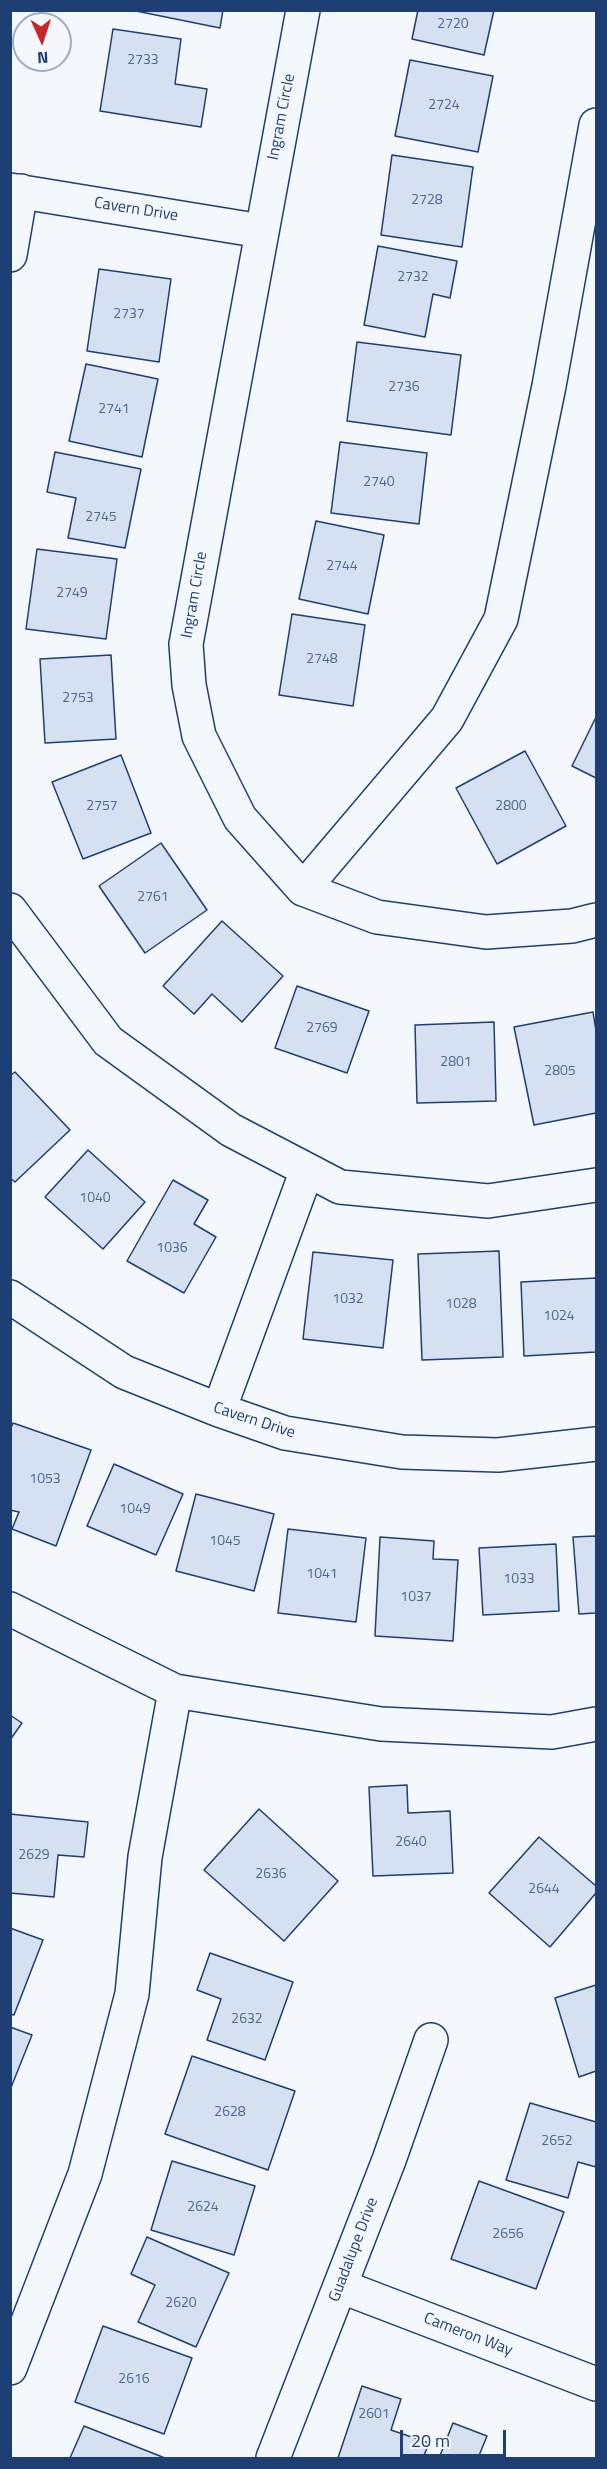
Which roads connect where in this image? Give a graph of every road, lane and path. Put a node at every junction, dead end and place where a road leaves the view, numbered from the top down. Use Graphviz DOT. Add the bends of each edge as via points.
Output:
graph roads {
  1 [pos="303,10"];
  2 [pos="597,125"];
  3 [pos="16,191"];
  4 [pos="261,231"];
  5 [pos="10,255"];
  6 [pos="303,889"];
  7 [pos="10,910"];
  8 [pos="597,920"];
  9 [pos="307,1170"];
  10 [pos="597,1185"];
  11 [pos="10,1297"];
  12 [pos="219,1410"];
  13 [pos="597,1444"];
  14 [pos="10,1609"];
  15 [pos="175,1691"];
  16 [pos="597,1724"];
  17 [pos="431,2040"];
  18 [pos="340,2286"];
  19 [pos="10,2368"];
  20 [pos="593,2373"];
  21 [pos="273,2458"];
  1 -- 4 [label="street, Ingram Circle"];
  2 -- 6 [label="street" via="501,619 447,719"];
  3 -- 4 [label="street, Cavern Drive"];
  3 -- 5 [label="street"];
  4 -- 6 [label="street, Ingram Circle" via="186,644 199,736 240,818"];
  6 -- 8 [label="street, Ingram Circle" via="377,917 486,932 573,926"];
  7 -- 9 [label="street" via="108,1041 231,1130"];
  9 -- 10 [label="street" via="340,1187 488,1201"];
  9 -- 12 [label="street"];
  11 -- 12 [label="street, Cavern Drive" via="124,1372"];
  12 -- 13 [label="street, Cavern Drive" via="285,1433 402,1452 498,1455"];
  14 -- 15 [label="street"];
  15 -- 16 [label="street" via="381,1724 552,1732"];
  15 -- 19 [label="street" via="145,1857 132,1995 85,2174"];
  17 -- 18 [label="street, Guadalupe Drive"];
  18 -- 20 [label="street, Cameron Way"];
  18 -- 21 [label="street, Guadalupe Drive"];
}
